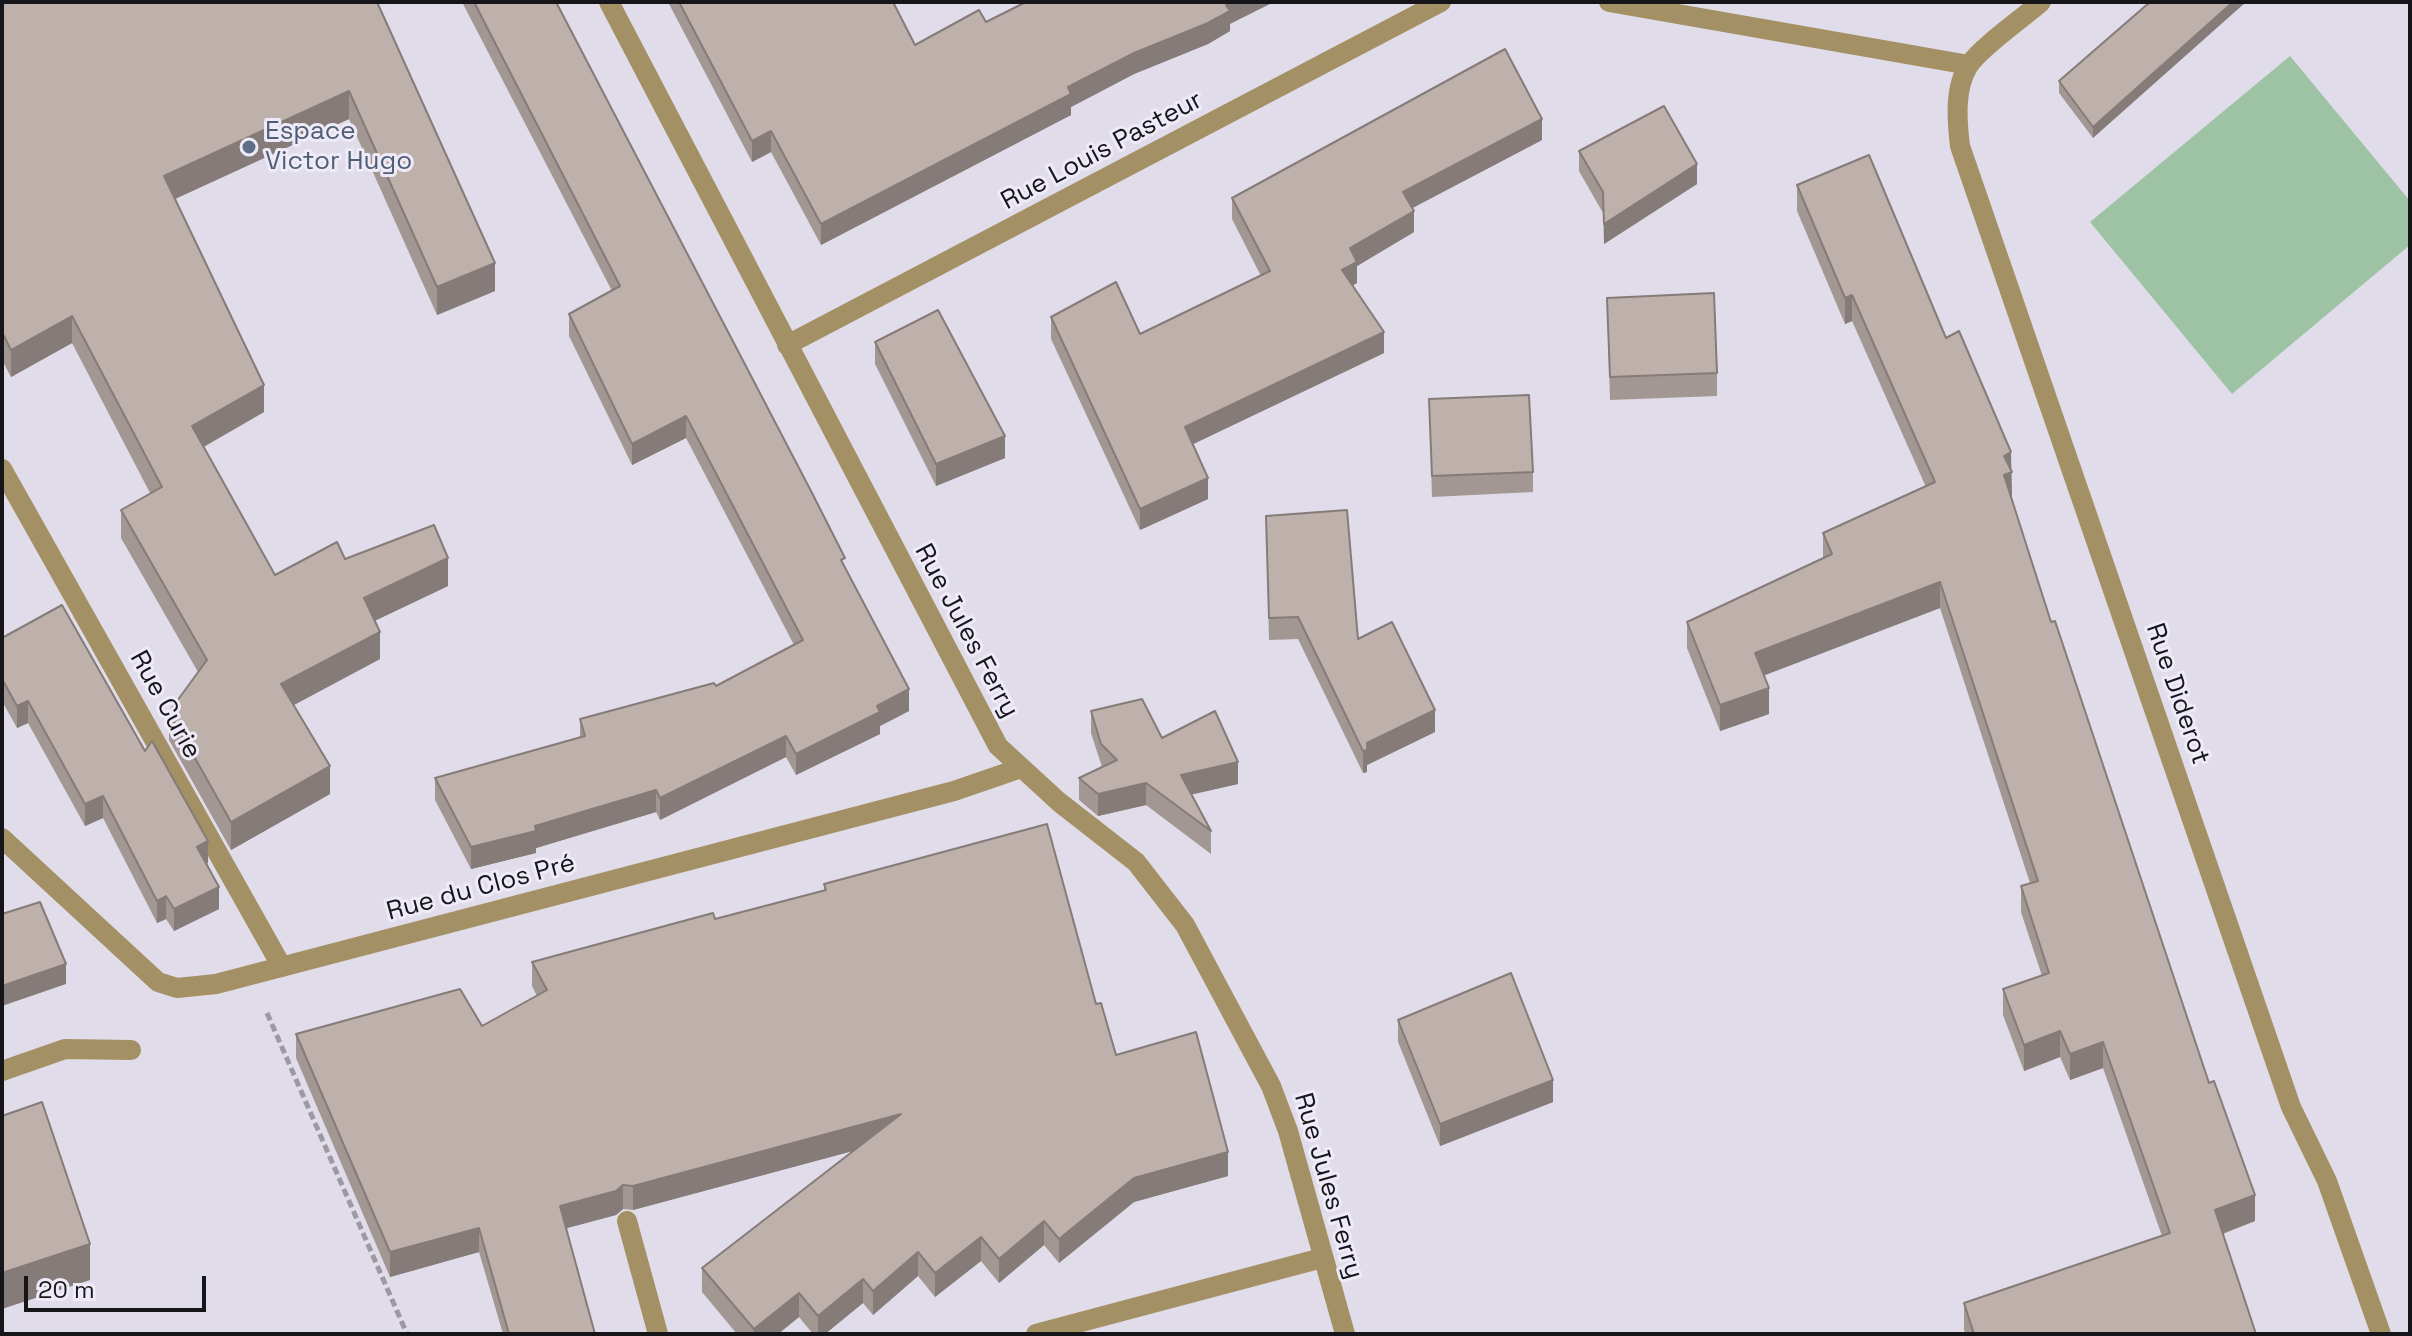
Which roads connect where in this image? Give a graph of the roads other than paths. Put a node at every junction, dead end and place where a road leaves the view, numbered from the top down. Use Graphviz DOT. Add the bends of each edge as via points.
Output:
graph roads {
  1 [pos="609,2"];
  2 [pos="1441,2"];
  3 [pos="1609,2"];
  4 [pos="2041,2"];
  5 [pos="1969,65"];
  6 [pos="787,345"];
  7 [pos="2,469"];
  8 [pos="1021,768"];
  9 [pos="2,838"];
  10 [pos="282,967"];
  11 [pos="131,1050"];
  12 [pos="2,1071"];
  13 [pos="627,1221"];
  14 [pos="1322,1258"];
  15 [pos="658,1334"];
  16 [pos="1036,1334"];
  17 [pos="1345,1334"];
  18 [pos="2381,1334"];
  1 -- 6 [label="street, Rue Jules Ferry"];
  2 -- 6 [label="street, Rue Louis Pasteur"];
  3 -- 5 [label="street"];
  4 -- 5 [label="street"];
  5 -- 18 [label="street, Rue Diderot" via="1960,91 1960,146 2291,1107 2327,1181"];
  6 -- 8 [label="street, Rue Jules Ferry" via="978,715 998,746"];
  7 -- 10 [label="street, Rue Curie"];
  8 -- 10 [label="street, Rue du Clos Pré" via="954,791"];
  8 -- 14 [label="street, Rue Jules Ferry" via="1136,862 1185,925 1271,1086"];
  9 -- 10 [label="street, Rue du Clos Pré" via="158,982 177,988 216,984"];
  11 -- 12 [label="street" via="65,1049"];
  13 -- 15 [label="street"];
  14 -- 16 [label="street"];
  14 -- 17 [label="street, Rue Jules Ferry"];
}
